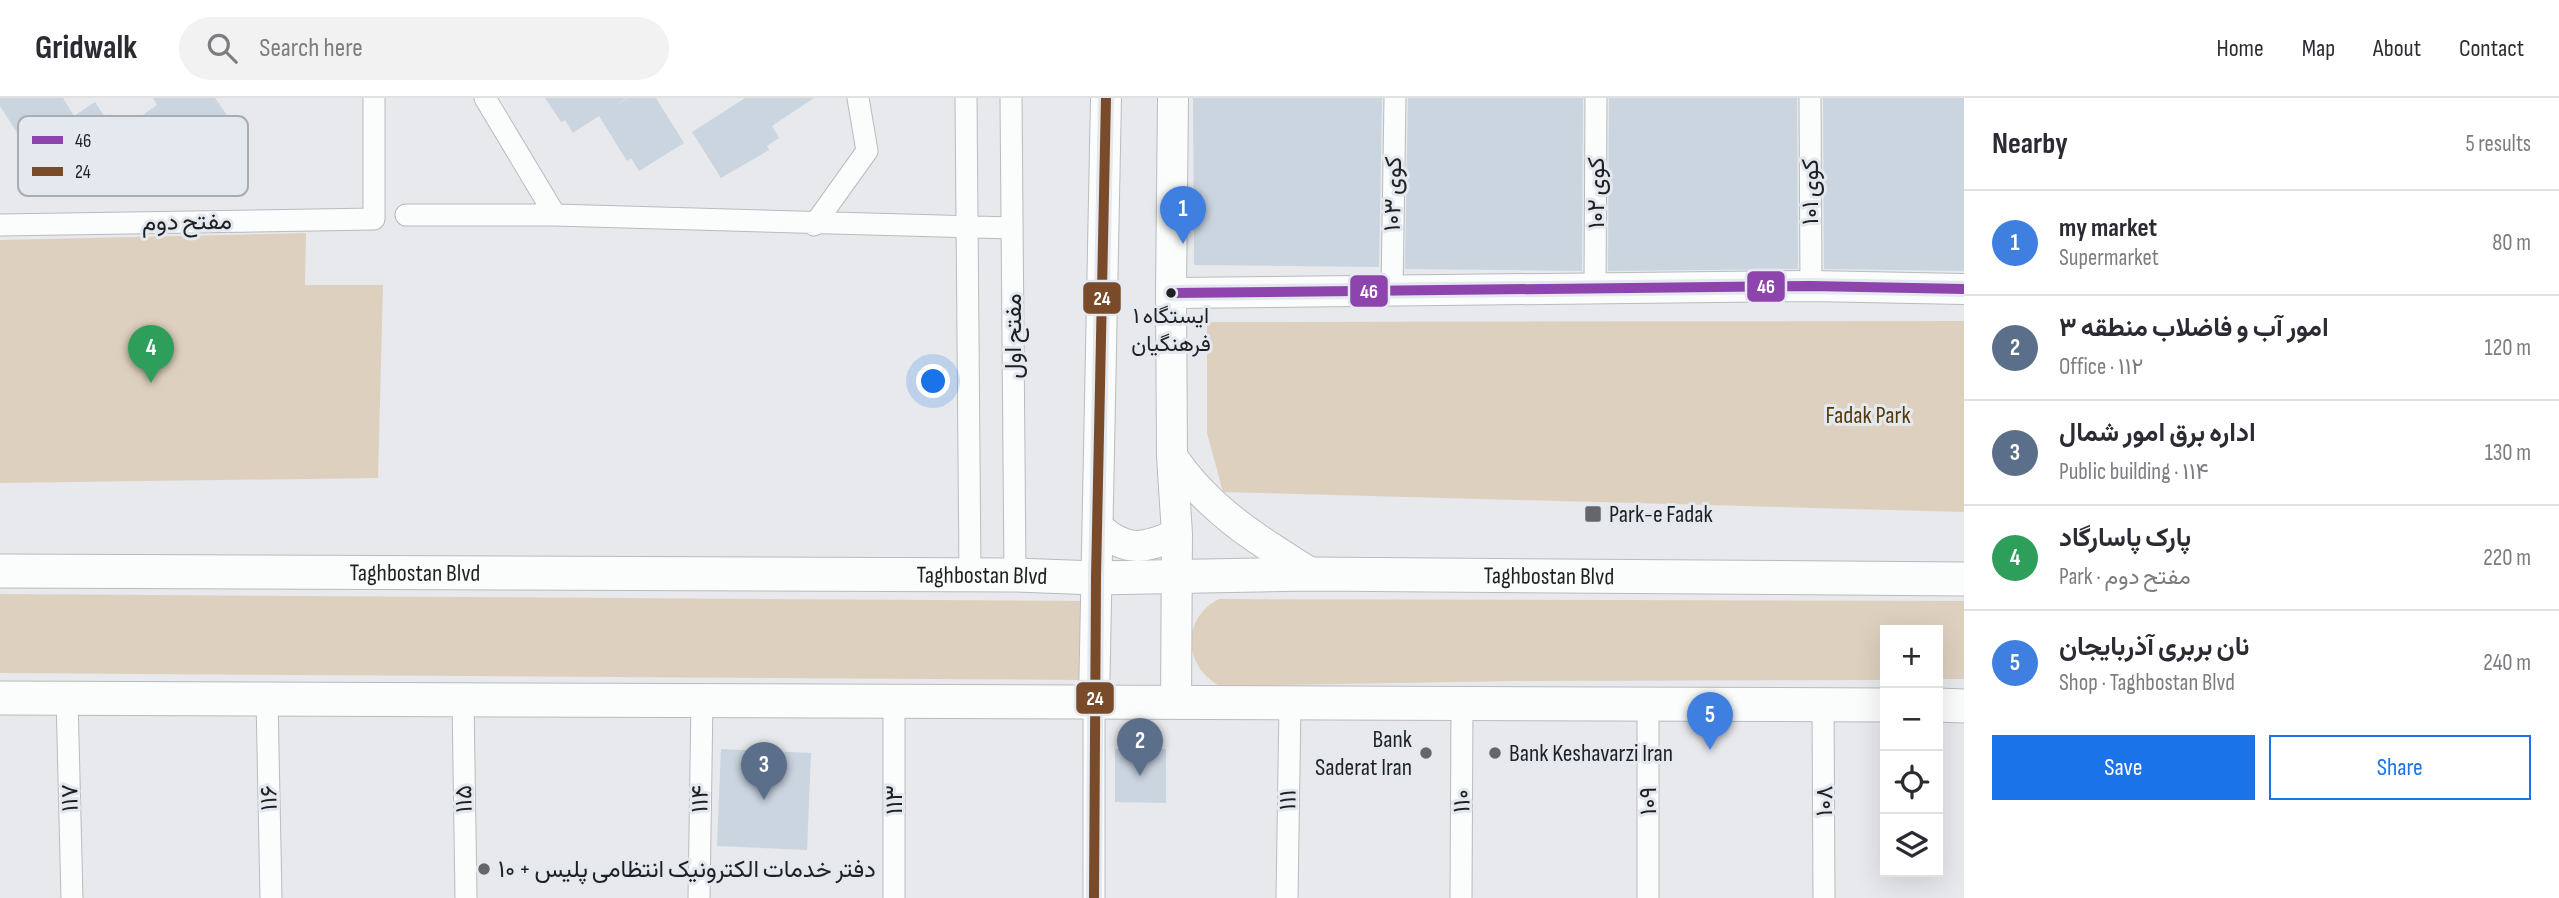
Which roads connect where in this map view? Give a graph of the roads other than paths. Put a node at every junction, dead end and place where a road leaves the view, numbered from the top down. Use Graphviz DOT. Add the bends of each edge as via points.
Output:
graph roads {
  1 [pos="374,98"];
  2 [pos="485,98"];
  3 [pos="858,98"];
  4 [pos="966,98"];
  5 [pos="1012,98"];
  6 [pos="1106,98"];
  7 [pos="1173,98"];
  8 [pos="1395,98"];
  9 [pos="1596,98"];
  10 [pos="1810,98"];
  11 [pos="406,215"];
  12 [pos="555,215"];
  13 [pos="0,225"];
  14 [pos="814,225"];
  15 [pos="1012,228"];
  16 [pos="968,229"];
  17 [pos="1811,286"];
  18 [pos="1595,288"];
  19 [pos="1964,289"];
  20 [pos="1392,291"];
  21 [pos="1171,293"];
  22 [pos="1172,456"];
  23 [pos="1098,527"];
  24 [pos="1177,534"];
  25 [pos="0,571"];
  26 [pos="1312,574"];
  27 [pos="970,575"];
  28 [pos="1015,575"];
  29 [pos="1177,576"];
  30 [pos="1096,578"];
  31 [pos="1964,579"];
  32 [pos="0,698"];
  33 [pos="67,698"];
  34 [pos="267,699"];
  35 [pos="463,699"];
  36 [pos="702,700"];
  37 [pos="894,701"];
  38 [pos="1094,702"];
  39 [pos="1290,703"];
  40 [pos="1176,704"];
  41 [pos="1462,704"];
  42 [pos="1648,704"];
  43 [pos="1823,705"];
  44 [pos="1880,705"];
  45 [pos="1943,705"];
  46 [pos="1964,706"];
  47 [pos="72,898"];
  48 [pos="271,898"];
  49 [pos="466,898"];
  50 [pos="699,898"];
  51 [pos="894,898"];
  52 [pos="1094,898"];
  53 [pos="1287,898"];
  54 [pos="1461,898"];
  55 [pos="1648,898"];
  56 [pos="1824,898"];
  1 -- 13 [label="street, مفتح دوم" via="374,219"];
  2 -- 12 [label="street"];
  3 -- 14 [label="street" via="867,151"];
  4 -- 16 [label="street, مفتح اول"];
  5 -- 15 [label="street, مفتح اول"];
  6 -- 23 [label="main road"];
  7 -- 21 [label="main road"];
  8 -- 20 [label="street, کوی ۱۰۳"];
  9 -- 18 [label="street, کوی ۱۰۲"];
  10 -- 17 [label="street, کوی ۱۰۱"];
  11 -- 12 [label="street"];
  12 -- 14 [label="street"];
  14 -- 16 [label="street"];
  15 -- 16 [label="street"];
  15 -- 28 [label="street, مفتح اول"];
  16 -- 27 [label="street, مفتح اول"];
  17 -- 18 [label="main road"];
  17 -- 19 [label="main road"];
  18 -- 20 [label="main road"];
  20 -- 21 [label="main road"];
  21 -- 22 [label="main road"];
  22 -- 24 [label="main road"];
  22 -- 26 [label="main road" via="1228,519"];
  23 -- 24 [label="main road" via="1115,543 1133,546 1156,544"];
  23 -- 30 [label="main road"];
  24 -- 29 [label="main road"];
  25 -- 27 [label="main road, Taghbostan Blvd"];
  26 -- 29 [label="main road, Taghbostan Blvd"];
  26 -- 31 [label="main road, Taghbostan Blvd"];
  27 -- 28 [label="main road, Taghbostan Blvd"];
  28 -- 30 [label="main road, Taghbostan Blvd"];
  29 -- 30 [label="main road, Taghbostan Blvd"];
  29 -- 40 [label="main road"];
  30 -- 38 [label="main road"];
  32 -- 33 [label="main road"];
  33 -- 34 [label="main road"];
  33 -- 47 [label="street, ۱۱۷"];
  34 -- 35 [label="main road"];
  34 -- 48 [label="street, ۱۱۶"];
  35 -- 36 [label="main road"];
  35 -- 49 [label="street, ۱۱۵"];
  36 -- 37 [label="main road"];
  36 -- 50 [label="street, ۱۱۴"];
  37 -- 38 [label="main road"];
  37 -- 51 [label="street, ۱۱۳"];
  38 -- 40 [label="main road"];
  38 -- 52 [label="street"];
  39 -- 40 [label="main road"];
  39 -- 41 [label="main road"];
  39 -- 53 [label="street, ۱۱۱"];
  41 -- 42 [label="main road"];
  41 -- 54 [label="street, ۱۱۰"];
  42 -- 43 [label="main road"];
  42 -- 55 [label="street, ۱۰۹"];
  43 -- 44 [label="main road"];
  43 -- 56 [label="street, ۱۰۸"];
  45 -- 46 [label="main road"];
}
